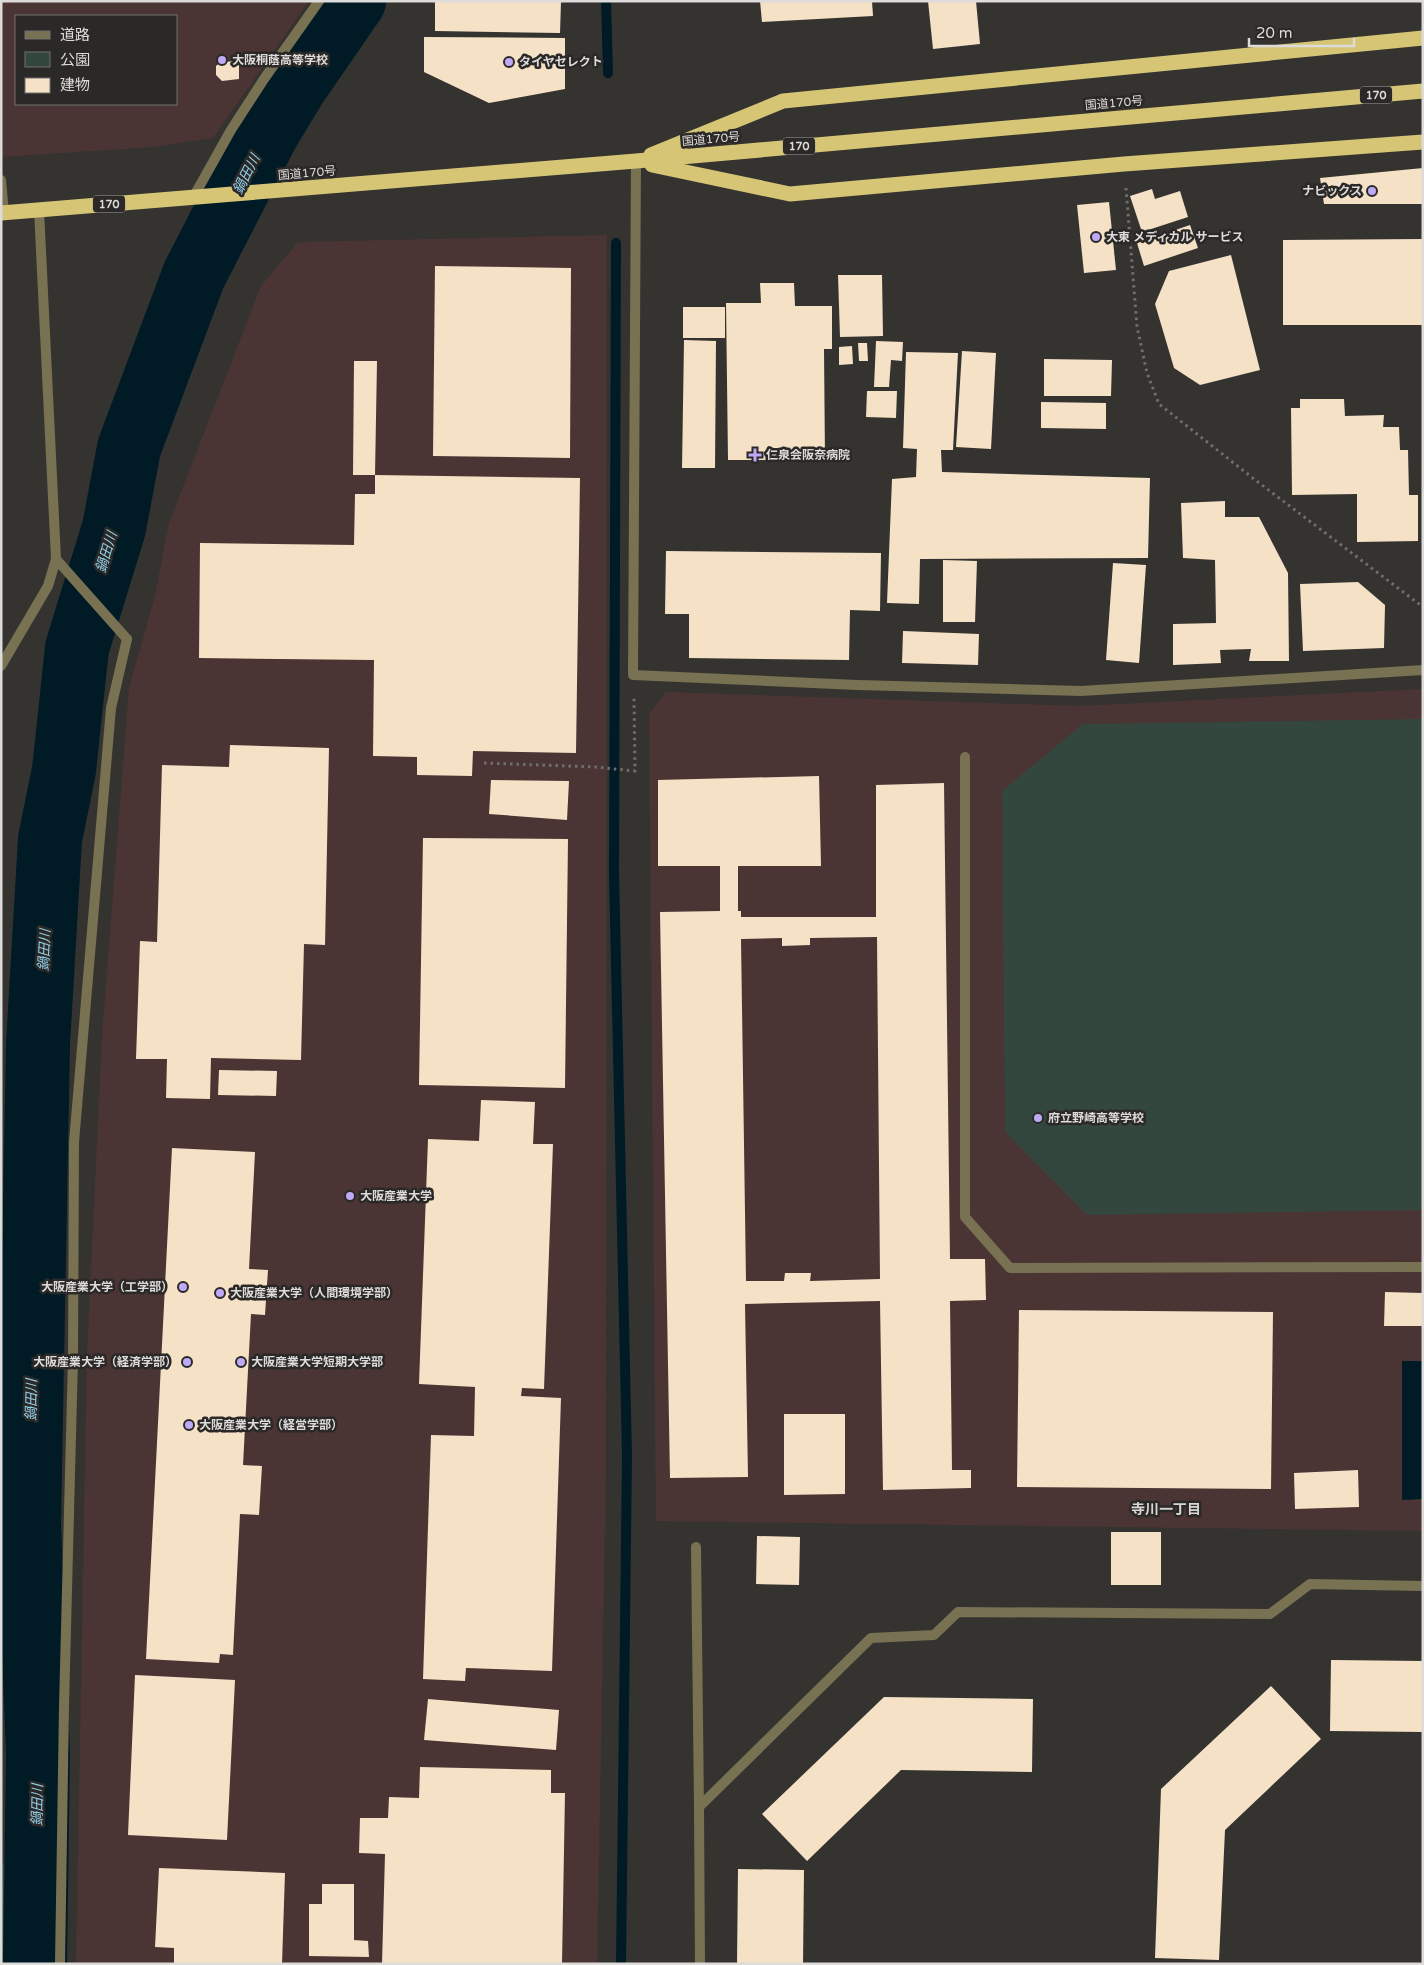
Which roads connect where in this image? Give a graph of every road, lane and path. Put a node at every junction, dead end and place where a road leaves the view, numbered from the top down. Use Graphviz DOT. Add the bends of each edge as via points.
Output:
graph roads {
  1 [pos="319,1"];
  2 [pos="1423,38"];
  3 [pos="1423,91"];
  4 [pos="1423,142"];
  5 [pos="636,161"];
  6 [pos="1124,164"];
  7 [pos="1,180"];
  8 [pos="194,196"];
  9 [pos="39,210"];
  10 [pos="2,213"];
  11 [pos="56,559"];
  12 [pos="1423,607"];
  13 [pos="1,666"];
  14 [pos="1423,670"];
  15 [pos="634,675"];
  16 [pos="965,757"];
  17 [pos="484,763"];
  18 [pos="1423,1267"];
  19 [pos="696,1547"];
  20 [pos="1423,1586"];
  21 [pos="699,1807"];
  22 [pos="60,1964"];
  23 [pos="700,1964"];
  1 -- 8 [label="street" via="231,130"];
  2 -- 5 [label="highway, 170" via="783,101"];
  3 -- 5 [label="highway, 国道170号 / 170"];
  4 -- 6 [label="highway, 170"];
  5 -- 6 [label="highway, 170" via="790,194"];
  5 -- 8 [label="highway, 国道170号 / 170"];
  5 -- 15 [label="street"];
  6 -- 12 [label="path" via="1137,326 1147,373 1159,404"];
  7 -- 10 [label="street"];
  8 -- 9 [label="highway, 国道170号 / 170"];
  9 -- 10 [label="highway, 国道170号 / 170"];
  9 -- 11 [label="street"];
  11 -- 13 [label="street" via="48,586"];
  11 -- 22 [label="street" via="127,639 111,708 74,1142 73,1358"];
  14 -- 15 [label="street" via="1081,690 857,685"];
  15 -- 17 [label="path" via="635,771"];
  16 -- 18 [label="street" via="965,1217 1010,1268"];
  19 -- 21 [label="street"];
  20 -- 21 [label="street" via="1310,1584 1270,1614 958,1612 934,1635 871,1638"];
  21 -- 23 [label="street"];
}
